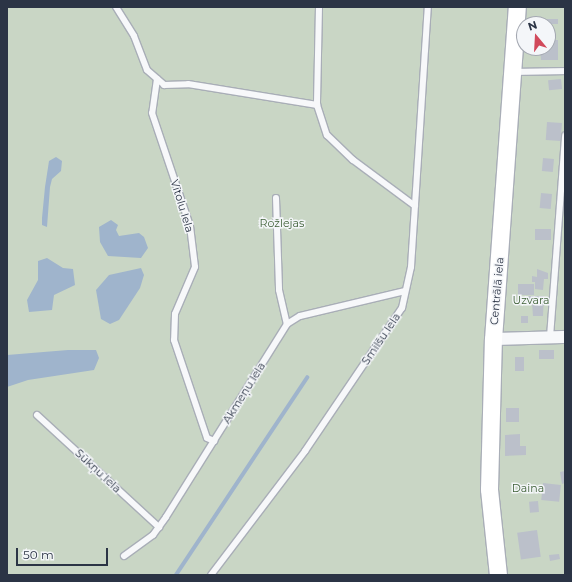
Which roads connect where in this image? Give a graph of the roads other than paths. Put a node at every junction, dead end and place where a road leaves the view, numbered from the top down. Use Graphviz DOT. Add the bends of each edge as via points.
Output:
graph roads {
  1 [pos="116,7"];
  2 [pos="319,7"];
  3 [pos="428,7"];
  4 [pos="518,7"];
  5 [pos="565,71"];
  6 [pos="514,72"];
  7 [pos="157,79"];
  8 [pos="318,105"];
  9 [pos="565,136"];
  10 [pos="276,198"];
  11 [pos="415,206"];
  12 [pos="406,291"];
  13 [pos="286,324"];
  14 [pos="550,337"];
  15 [pos="565,337"];
  16 [pos="493,338"];
  17 [pos="37,415"];
  18 [pos="214,441"];
  19 [pos="159,527"];
  20 [pos="124,556"];
  21 [pos="211,575"];
  22 [pos="498,575"];
  1 -- 7 [label="lane" via="134,36 147,70"];
  2 -- 8 [label="lane"];
  3 -- 11 [label="lane, Smilšu Iela"];
  4 -- 6 [label="street, Centrālā iela"];
  5 -- 6 [label="lane"];
  6 -- 16 [label="street, Centrālā iela"];
  7 -- 8 [label="lane" via="164,85 188,84"];
  7 -- 18 [label="lane, Vītolu Iela" via="152,113 190,226 195,267 175,314 174,340 207,438"];
  8 -- 11 [label="lane" via="327,135 353,160"];
  9 -- 14 [label="lane"];
  10 -- 13 [label="lane" via="279,290"];
  11 -- 12 [label="lane, Smilšu Iela" via="411,267"];
  12 -- 13 [label="lane" via="300,316"];
  12 -- 21 [label="lane, Smilšu Iela" via="402,308 333,412"];
  13 -- 18 [label="lane, Akmeņu Iela"];
  14 -- 15 [label="street"];
  14 -- 16 [label="street"];
  16 -- 22 [label="street, Centrālā iela" via="489,489"];
  17 -- 19 [label="lane, Sūkņu Iela"];
  18 -- 19 [label="lane, Akmeņu Iela"];
  19 -- 20 [label="lane, Akmeņu Iela"];
}
